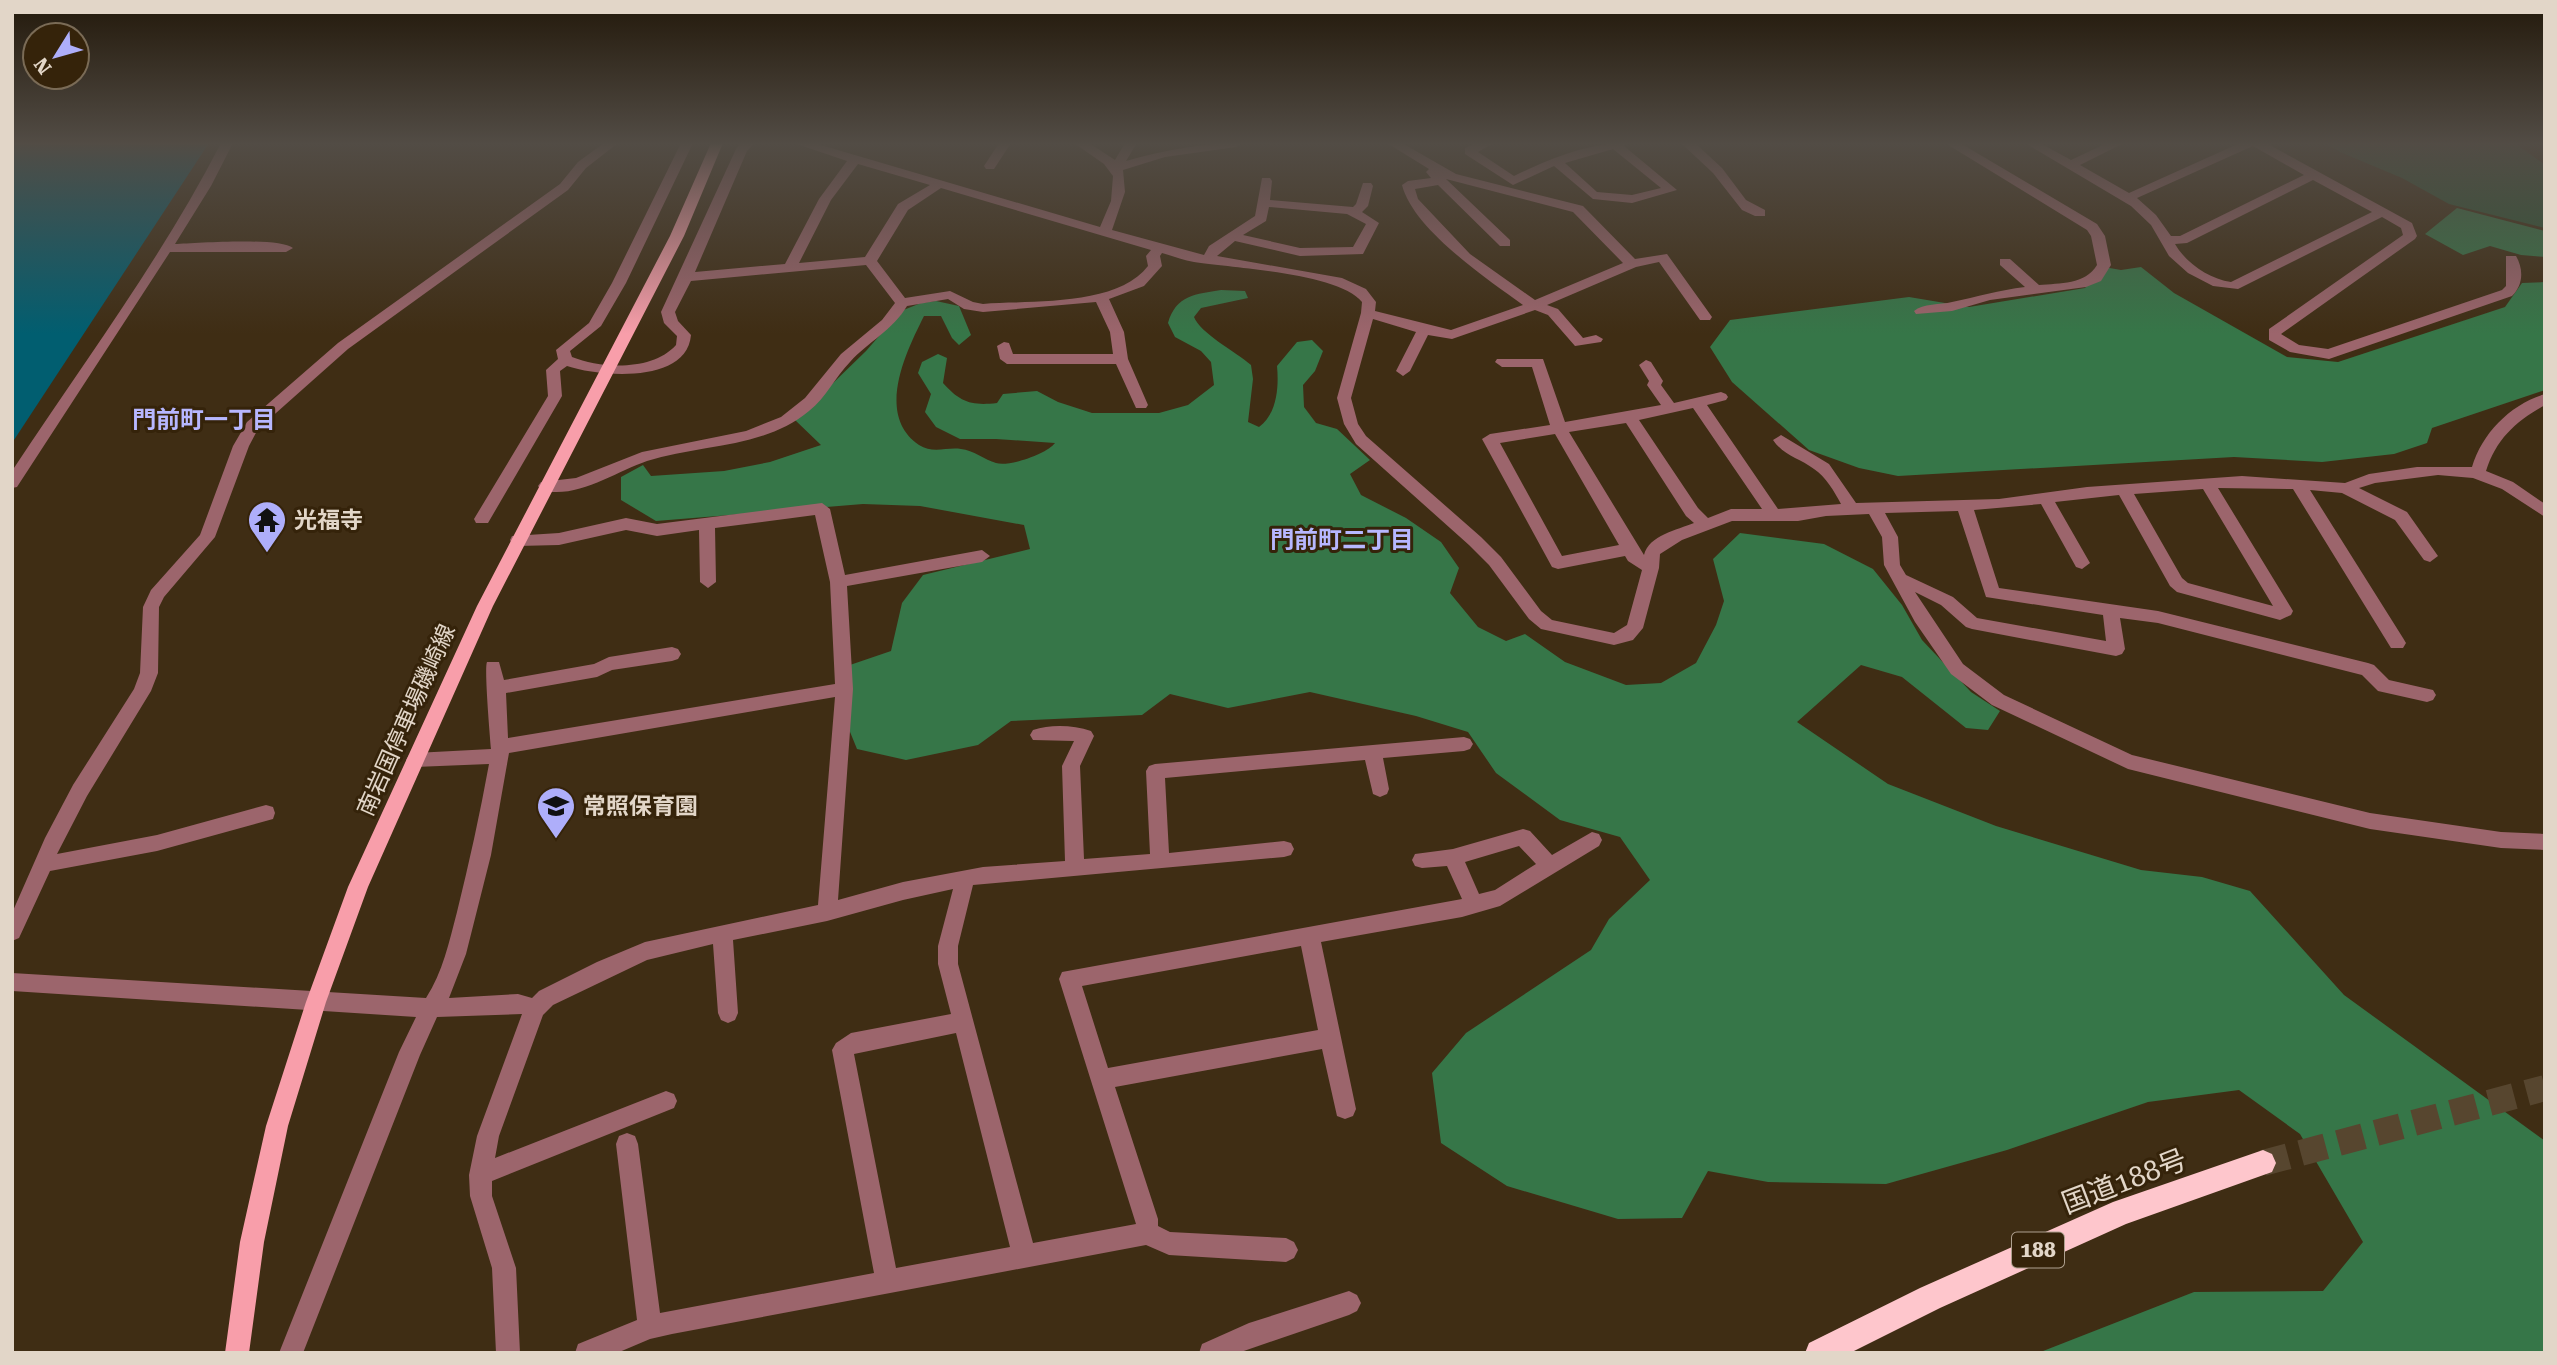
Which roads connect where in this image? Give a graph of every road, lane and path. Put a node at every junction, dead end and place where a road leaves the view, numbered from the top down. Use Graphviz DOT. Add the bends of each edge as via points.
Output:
graph roads {
  1 [pos="192,207"];
  2 [pos="537,207"];
  3 [pos="656,207"];
  4 [pos="690,207"];
  5 [pos="717,207"];
  6 [pos="821,207"];
  7 [pos="903,207"];
  8 [pos="1019,207"];
  9 [pos="1114,207"];
  10 [pos="1263,207"];
  11 [pos="1306,207"];
  12 [pos="1360,207"];
  13 [pos="1418,207"];
  14 [pos="1467,207"];
  15 [pos="1568,207"];
  16 [pos="1744,207"];
  17 [pos="2059,207"];
  18 [pos="2139,207"];
  19 [pos="2249,207"];
  20 [pos="2373,207"];
  21 [pos="1355,211"];
  22 [pos="2382,212"];
  23 [pos="1760,213"];
  24 [pos="1104,232"];
  25 [pos="1234,236"];
  26 [pos="2168,240"];
  27 [pos="1505,243"];
  28 [pos="166,248"];
  29 [pos="286,248"];
  30 [pos="1159,249"];
  31 [pos="2511,259"];
  32 [pos="1208,260"];
  33 [pos="870,261"];
  34 [pos="2005,262"];
  35 [pos="1632,264"];
  36 [pos="791,266"];
  37 [pos="686,277"];
  38 [pos="2036,290"];
  39 [pos="1101,297"];
  40 [pos="902,303"];
  41 [pos="1532,305"];
  42 [pos="1921,311"];
  43 [pos="1368,313"];
  44 [pos="1705,317"];
  45 [pos="1424,330"];
  46 [pos="1596,339"];
  47 [pos="1004,345"];
  48 [pos="1121,359"];
  49 [pos="565,360"];
  50 [pos="1502,362"];
  51 [pos="1646,365"];
  52 [pos="609,367"];
  53 [pos="1402,371"];
  54 [pos="1721,397"];
  55 [pos="2545,399"];
  56 [pos="1697,402"];
  57 [pos="1141,405"];
  58 [pos="1670,408"];
  59 [pos="1630,416"];
  60 [pos="1559,428"];
  61 [pos="1781,440"];
  62 [pos="2478,473"];
  63 [pos="12,483"];
  64 [pos="2208,484"];
  65 [pos="2298,484"];
  66 [pos="546,486"];
  67 [pos="2347,489"];
  68 [pos="2124,491"];
  69 [pos="2046,499"];
  70 [pos="1961,504"];
  71 [pos="1874,508"];
  72 [pos="1851,509"];
  73 [pos="2545,512"];
  74 [pos="1772,516"];
  75 [pos="482,519"];
  76 [pos="1704,523"];
  77 [pos="707,525"];
  78 [pos="518,540"];
  79 [pos="1629,549"];
  80 [pos="982,556"];
  81 [pos="2430,556"];
  82 [pos="2082,563"];
  83 [pos="1651,568"];
  84 [pos="1900,581"];
  85 [pos="708,582"];
  86 [pos="838,582"];
  87 [pos="2110,609"];
  88 [pos="2397,643"];
  89 [pos="672,654"];
  90 [pos="493,667"];
  91 [pos="844,688"];
  92 [pos="497,689"];
  93 [pos="2427,695"];
  94 [pos="1039,735"];
  95 [pos="1464,744"];
  96 [pos="500,751"];
  97 [pos="1372,752"];
  98 [pos="415,760"];
  99 [pos="1380,789"];
  100 [pos="266,813"];
  101 [pos="1592,840"];
  102 [pos="2545,842"];
  103 [pos="1284,849"];
  104 [pos="1454,857"];
  105 [pos="1422,860"];
  106 [pos="1160,862"];
  107 [pos="45,864"];
  108 [pos="1550,866"];
  109 [pos="1075,869"];
  110 [pos="963,879"];
  111 [pos="1474,905"];
  112 [pos="827,912"];
  113 [pos="12,933"];
  114 [pos="722,933"];
  115 [pos="1309,936"];
  116 [pos="12,982"];
  117 [pos="316,1002"];
  118 [pos="431,1008"];
  119 [pos="536,1009"];
  120 [pos="728,1013"];
  121 [pos="962,1021"];
  122 [pos="1331,1038"];
  123 [pos="1102,1079"];
  124 [pos="666,1101"];
  125 [pos="1345,1110"];
  126 [pos="627,1144"];
  127 [pos="2263,1163"];
  128 [pos="480,1175"];
  129 [pos="1147,1233"];
  130 [pos="1286,1250"];
  131 [pos="1022,1255"];
  132 [pos="887,1282"];
  133 [pos="1349,1303"];
  134 [pos="650,1327"];
  135 [pos="236,1353"];
  136 [pos="291,1353"];
  137 [pos="508,1353"];
  138 [pos="587,1353"];
  139 [pos="1211,1353"];
  140 [pos="1819,1353"];
  1 -- 28 [label="street"];
  2 -- 107 [label="street" via="343,346 252,426 207,537 150,607 149,673 142,691 76,796"];
  3 -- 49 [label="street" via="594,326 563,350"];
  4 -- 52 [label="main road, 南岩国停車場磯崎線"];
  5 -- 37 [label="street"];
  6 -- 36 [label="street"];
  7 -- 33 [label="street"];
  8 -- 24 [label="street"];
  9 -- 24 [label="street"];
  10 -- 25 [label="street" via="1261,218"];
  11 -- 21 [label="street"];
  12 -- 21 [label="street"];
  13 -- 41 [label="street" via="1465,257"];
  14 -- 27 [label="street"];
  15 -- 35 [label="street" via="1578,209"];
  16 -- 23 [label="street"];
  17 -- 38 [label="street" via="2092,227 2104,265 2096,278 2081,284"];
  18 -- 26 [label="street"];
  19 -- 26 [label="street" via="2182,240"];
  20 -- 22 [label="street"];
  21 -- 25 [label="street" via="1373,223 1358,251 1300,252"];
  22 -- 26 [label="street" via="2233,286 2220,287 2183,262"];
  22 -- 31 [label="street" via="2407,226 2410,236 2274,331 2274,337 2295,349 2329,354 2507,293 2513,287"];
  24 -- 30 [label="street"];
  25 -- 32 [label="street" via="1214,249"];
  28 -- 29 [label="street"];
  28 -- 63 [label="street"];
  30 -- 32 [label="street"];
  30 -- 39 [label="street" via="1153,256 1156,265 1145,279"];
  32 -- 43 [label="street" via="1337,281 1361,292 1369,302"];
  33 -- 36 [label="street"];
  33 -- 40 [label="street"];
  34 -- 38 [label="street"];
  35 -- 41 [label="street"];
  35 -- 44 [label="street" via="1662,257"];
  36 -- 37 [label="street"];
  37 -- 52 [label="street" via="667,312 684,335 676,355 650,367"];
  38 -- 42 [label="street"];
  39 -- 40 [label="street" via="983,308 950,295"];
  39 -- 48 [label="street" via="1117,332"];
  40 -- 66 [label="street" via="829,376 805,407 780,423 744,436 648,455 567,486"];
  41 -- 45 [label="street" via="1452,335"];
  41 -- 46 [label="street" via="1553,312 1580,343"];
  43 -- 45 [label="street"];
  43 -- 83 [label="street" via="1344,398 1351,424 1391,469 1494,561 1535,615 1547,625 1586,635 1614,639 1627,635 1635,628"];
  45 -- 53 [label="street"];
  47 -- 48 [label="street" via="1007,359"];
  48 -- 57 [label="street"];
  49 -- 52 [label="street"];
  49 -- 75 [label="street" via="552,370 555,396"];
  50 -- 60 [label="street" via="1538,362"];
  51 -- 58 [label="street"];
  52 -- 66 [label="main road, 南岩国停車場磯崎線"];
  54 -- 56 [label="street"];
  55 -- 62 [label="street" via="2500,429 2484,449"];
  56 -- 58 [label="street"];
  56 -- 74 [label="street"];
  58 -- 59 [label="street"];
  59 -- 60 [label="street"];
  59 -- 76 [label="street" via="1692,512"];
  60 -- 79 [label="street"];
  60 -- 79 [label="street" via="1490,439 1558,563"];
  61 -- 72 [label="street" via="1792,453 1819,464"];
  62 -- 67 [label="street" via="2437,468 2361,481"];
  62 -- 73 [label="street" via="2511,486"];
  64 -- 65 [label="street"];
  64 -- 68 [label="street"];
  64 -- 68 [label="street" via="2285,611 2280,614 2183,588"];
  65 -- 67 [label="street"];
  65 -- 88 [label="street"];
  66 -- 78 [label="main road, 南岩国停車場磯崎線"];
  67 -- 81 [label="street" via="2401,516"];
  68 -- 69 [label="street"];
  69 -- 70 [label="street"];
  69 -- 82 [label="street"];
  70 -- 71 [label="street"];
  70 -- 87 [label="street" via="1968,513 1992,593"];
  71 -- 72 [label="street"];
  71 -- 84 [label="street" via="1890,537 1892,565"];
  72 -- 74 [label="street"];
  74 -- 76 [label="street" via="1731,515"];
  76 -- 83 [label="street" via="1663,542 1652,552"];
  77 -- 78 [label="street" via="657,530 626,524 559,538"];
  77 -- 85 [label="street"];
  77 -- 86 [label="street" via="822,509"];
  78 -- 98 [label="main road, 南岩国停車場磯崎線"];
  79 -- 83 [label="street"];
  80 -- 86 [label="street"];
  84 -- 87 [label="street" via="1947,601 1972,623 2116,649"];
  84 -- 102 [label="street" via="1921,618 1971,682 1998,700 2128,762 2370,821"];
  86 -- 91 [label="street"];
  87 -- 93 [label="street" via="2368,670 2384,686"];
  89 -- 92 [label="street"];
  90 -- 92 [label="street"];
  91 -- 96 [label="street"];
  91 -- 112 [label="street"];
  92 -- 96 [label="street"];
  94 -- 109 [label="street" via="1085,736 1071,766"];
  95 -- 97 [label="street"];
  96 -- 98 [label="street"];
  96 -- 118 [label="street" via="456,954 446,985"];
  97 -- 99 [label="street"];
  97 -- 106 [label="street" via="1156,771"];
  98 -- 117 [label="main road, 南岩国停車場磯崎線" via="358,887"];
  100 -- 107 [label="street" via="131,849"];
  101 -- 108 [label="street"];
  103 -- 106 [label="street"];
  104 -- 105 [label="street"];
  104 -- 108 [label="street" via="1523,837"];
  104 -- 111 [label="street"];
  106 -- 109 [label="street"];
  107 -- 113 [label="street"];
  108 -- 111 [label="street" via="1500,897"];
  109 -- 110 [label="street"];
  110 -- 112 [label="street"];
  110 -- 121 [label="street" via="948,946"];
  111 -- 115 [label="street"];
  112 -- 114 [label="street"];
  114 -- 119 [label="street" via="645,951 546,998"];
  114 -- 120 [label="street"];
  115 -- 122 [label="street"];
  115 -- 123 [label="street" via="1069,979"];
  116 -- 117 [label="street"];
  117 -- 118 [label="street"];
  117 -- 135 [label="main road, 南岩国停車場磯崎線" via="277,1126 252,1242"];
  118 -- 119 [label="street" via="518,1004"];
  118 -- 136 [label="street"];
  119 -- 128 [label="street" via="488,1136"];
  121 -- 131 [label="street"];
  121 -- 132 [label="street" via="851,1043 843,1050"];
  122 -- 123 [label="street"];
  122 -- 125 [label="street"];
  123 -- 129 [label="street" via="1147,1219"];
  124 -- 128 [label="street"];
  126 -- 134 [label="street"];
  127 -- 140 [label="highway, 国道188号 / 188" via="2123,1212"];
  128 -- 137 [label="street" via="481,1196 504,1268"];
  129 -- 130 [label="street" via="1169,1243"];
  129 -- 131 [label="street"];
  131 -- 132 [label="street"];
  132 -- 134 [label="street"];
  133 -- 139 [label="street" via="1250,1335"];
  134 -- 138 [label="street"];
}
